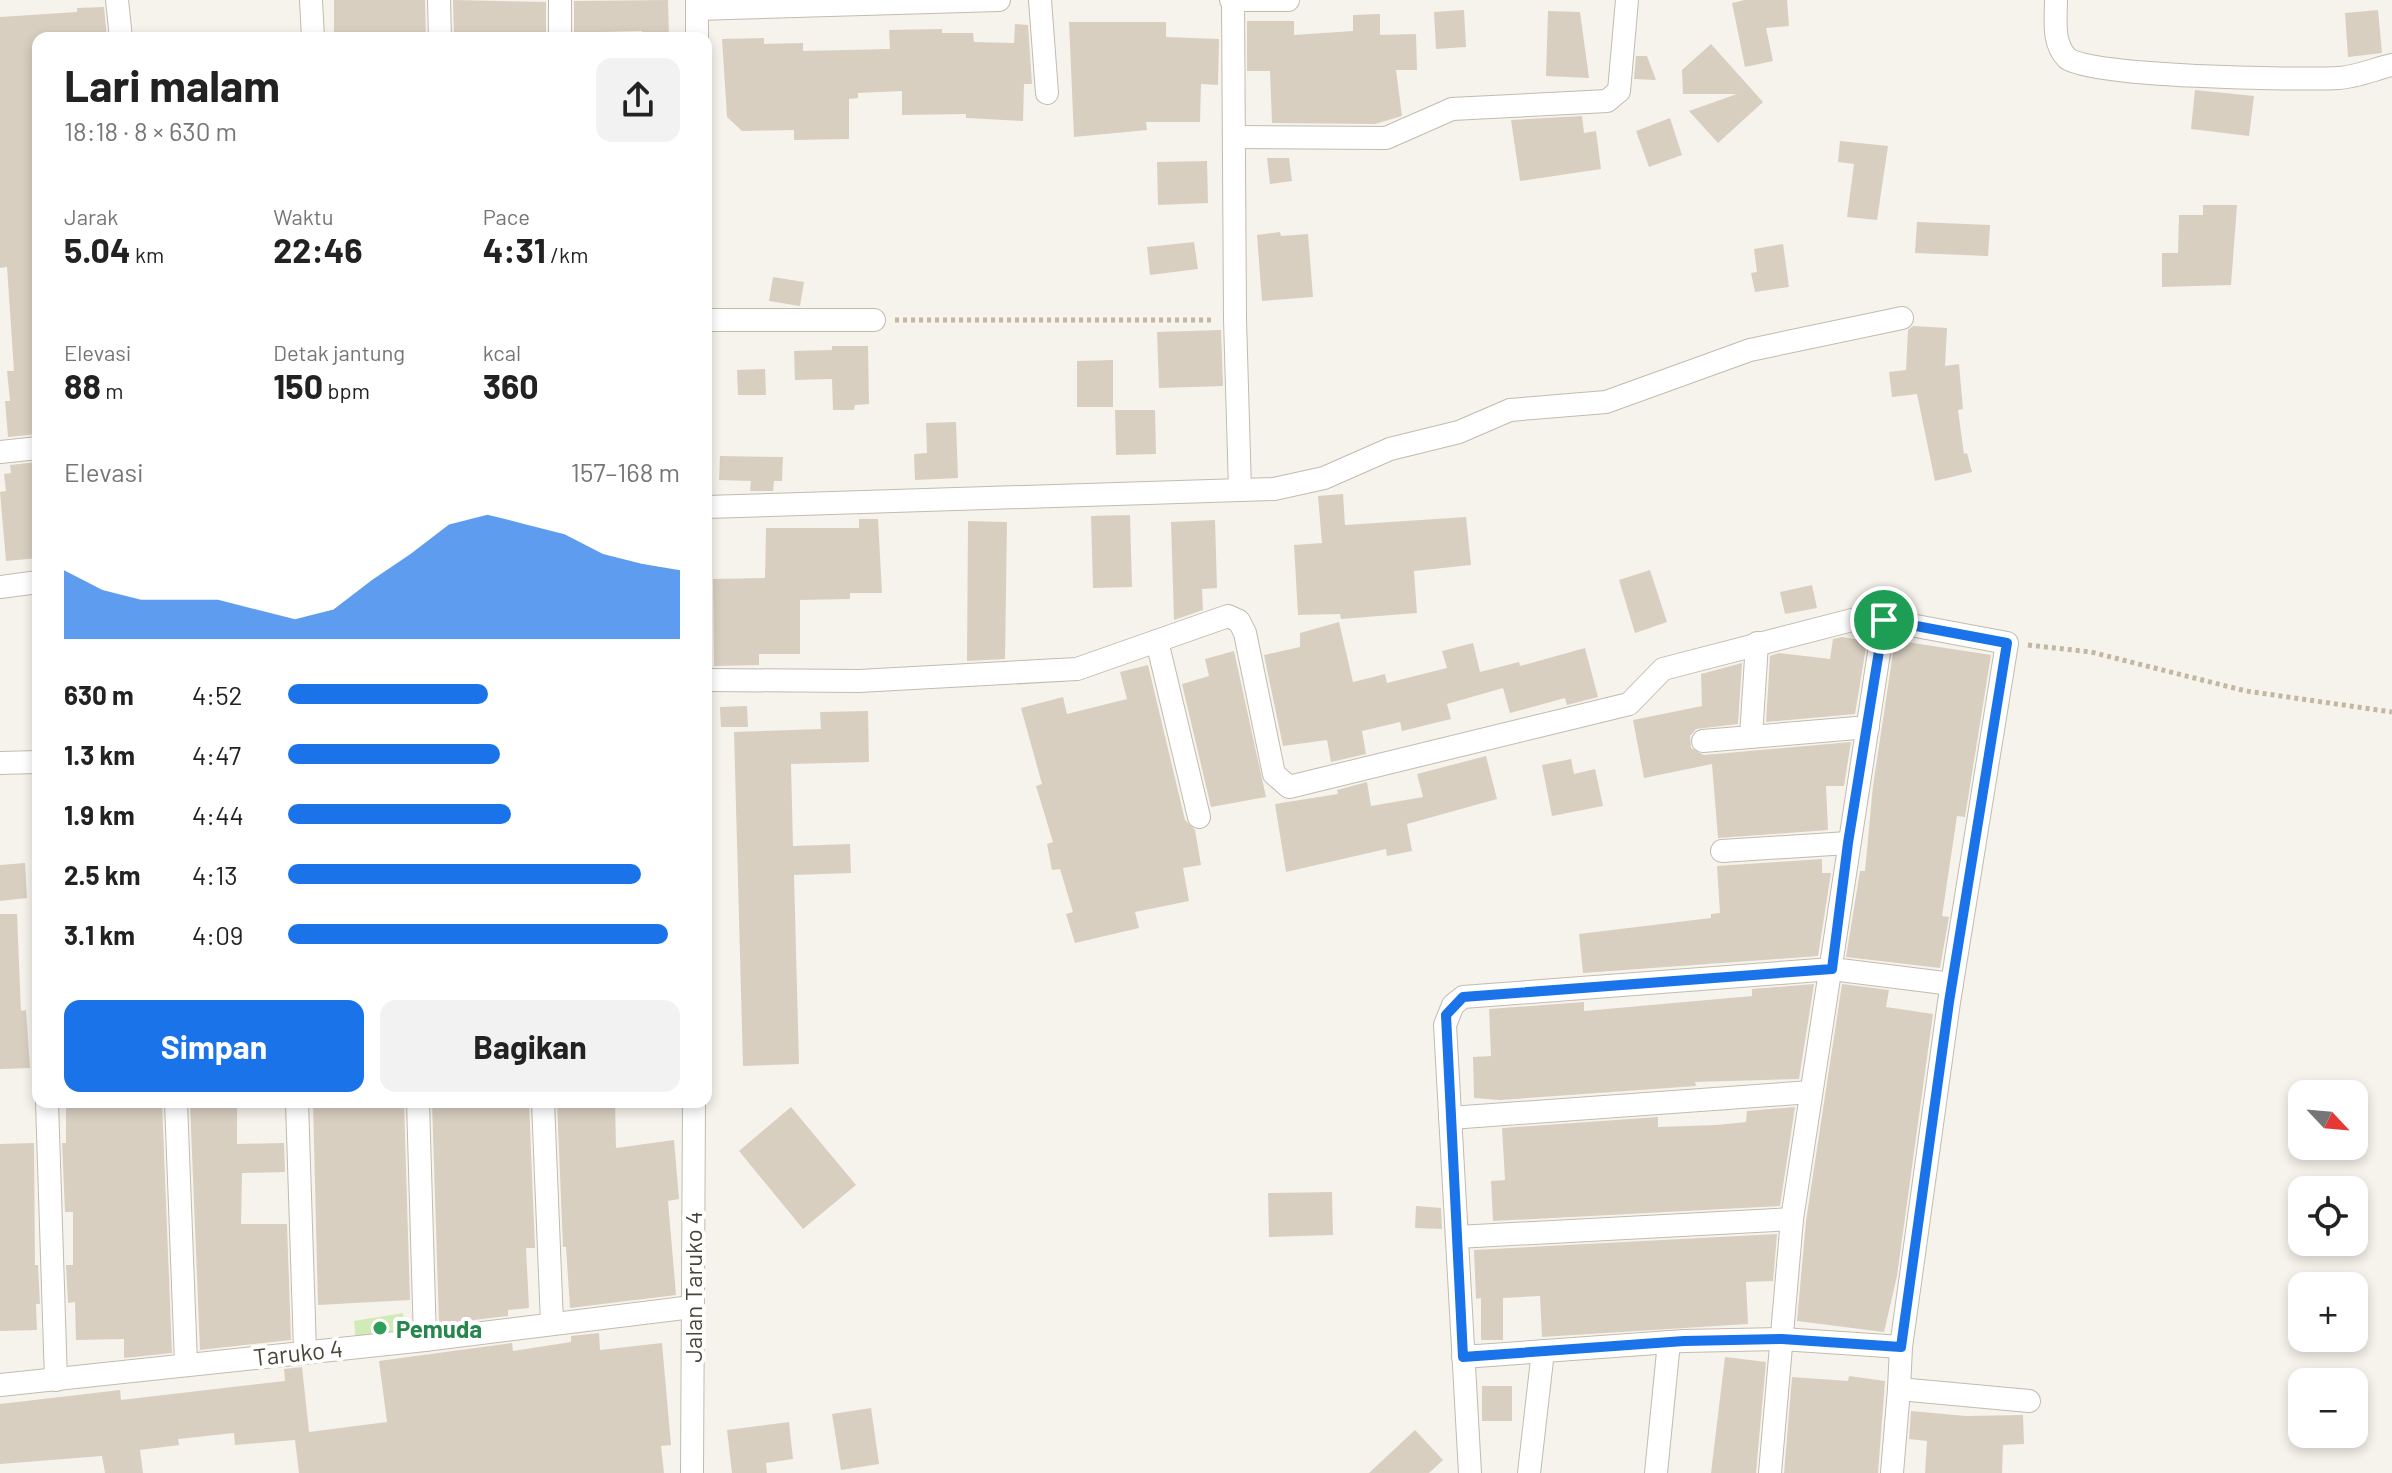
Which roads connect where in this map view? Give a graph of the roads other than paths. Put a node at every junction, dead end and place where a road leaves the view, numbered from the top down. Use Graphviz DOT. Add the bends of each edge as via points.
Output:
graph roads {
  1 [pos="117,0"];
  2 [pos="311,0"];
  3 [pos="439,0"];
  4 [pos="560,0"];
  5 [pos="999,0"];
  6 [pos="1040,0"];
  7 [pos="1232,0"];
  8 [pos="1268,0"];
  9 [pos="1288,0"];
  10 [pos="1627,0"];
  11 [pos="2056,0"];
  12 [pos="888,2"];
  13 [pos="697,4"];
  14 [pos="120,32"];
  15 [pos="313,32"];
  16 [pos="440,32"];
  17 [pos="560,32"];
  18 [pos="697,32"];
  19 [pos="2392,65"];
  20 [pos="1047,93"];
  21 [pos="1234,137"];
  22 [pos="1902,318"];
  23 [pos="712,320"];
  24 [pos="874,320"];
  25 [pos="32,449"];
  26 [pos="0,452"];
  27 [pos="1240,490"];
  28 [pos="712,507"];
  29 [pos="32,583"];
  30 [pos="0,587"];
  31 [pos="1884,620"];
  32 [pos="1157,641"];
  33 [pos="1757,643"];
  34 [pos="712,680"];
  35 [pos="1868,727"];
  36 [pos="1751,737"];
  37 [pos="1703,741"];
  38 [pos="32,762"];
  39 [pos="0,763"];
  40 [pos="1199,817"];
  41 [pos="1848,843"];
  42 [pos="1722,851"];
  43 [pos="1832,969"];
  44 [pos="1952,984"];
  45 [pos="1811,1092"];
  46 [pos="47,1108"];
  47 [pos="176,1108"];
  48 [pos="297,1108"];
  49 [pos="418,1108"];
  50 [pos="543,1108"];
  51 [pos="694,1108"];
  52 [pos="1450,1118"];
  53 [pos="1792,1219"];
  54 [pos="1457,1237"];
  55 [pos="692,1307"];
  56 [pos="552,1323"];
  57 [pos="1782,1339"];
  58 [pos="425,1340"];
  59 [pos="1669,1342"];
  60 [pos="1901,1347"];
  61 [pos="305,1351"];
  62 [pos="1543,1351"];
  63 [pos="1463,1357"];
  64 [pos="186,1363"];
  65 [pos="56,1380"];
  66 [pos="0,1385"];
  67 [pos="1899,1389"];
  68 [pos="2029,1401"];
  69 [pos="692,1473"];
  70 [pos="1470,1473"];
  71 [pos="1529,1473"];
  72 [pos="1656,1473"];
  73 [pos="1770,1473"];
  74 [pos="1892,1473"];
  1 -- 14 [label="street"];
  2 -- 15 [label="street"];
  3 -- 16 [label="street"];
  4 -- 17 [label="street"];
  5 -- 12 [label="street"];
  6 -- 20 [label="street"];
  7 -- 8 [label="street"];
  7 -- 21 [label="street"];
  8 -- 9 [label="street"];
  10 -- 21 [label="street" via="1619,91 1607,101 1452,109 1386,138"];
  11 -- 19 [label="street" via="2056,42 2076,64 2121,71 2341,78"];
  12 -- 13 [label="street"];
  13 -- 18 [label="street"];
  21 -- 27 [label="street"];
  22 -- 27 [label="street" via="1750,350 1606,402 1510,410 1459,432 1390,449 1324,478"];
  23 -- 24 [label="street"];
  25 -- 26 [label="street"];
  27 -- 28 [label="street"];
  29 -- 30 [label="street"];
  31 -- 33 [label="street" via="1856,619"];
  31 -- 35 [label="street"];
  31 -- 44 [label="street" via="2007,643"];
  32 -- 33 [label="street" via="1221,616 1239,621 1274,774 1289,787 1629,704 1663,669"];
  32 -- 34 [label="street" via="1077,669 998,676"];
  32 -- 40 [label="street"];
  33 -- 36 [label="street"];
  35 -- 36 [label="street"];
  35 -- 41 [label="street"];
  36 -- 37 [label="street"];
  38 -- 39 [label="street"];
  41 -- 42 [label="street"];
  41 -- 43 [label="street"];
  43 -- 44 [label="street"];
  43 -- 45 [label="street"];
  43 -- 52 [label="street" via="1463,997 1453,1005 1445,1025"];
  44 -- 60 [label="street"];
  45 -- 52 [label="street"];
  45 -- 53 [label="street"];
  46 -- 65 [label="street"];
  47 -- 64 [label="street"];
  48 -- 61 [label="street"];
  49 -- 58 [label="street"];
  50 -- 56 [label="street"];
  51 -- 55 [label="street, Jalan Taruko 4"];
  52 -- 54 [label="street"];
  53 -- 54 [label="street"];
  53 -- 57 [label="street"];
  54 -- 63 [label="street"];
  55 -- 56 [label="street, Taruko 4"];
  55 -- 69 [label="street, Jalan Taruko 4"];
  56 -- 58 [label="street, Taruko 4"];
  57 -- 59 [label="street"];
  57 -- 60 [label="street"];
  57 -- 73 [label="street"];
  58 -- 61 [label="street, Taruko 4"];
  59 -- 62 [label="street"];
  59 -- 72 [label="street"];
  60 -- 67 [label="street"];
  61 -- 64 [label="street, Taruko 4"];
  62 -- 63 [label="street"];
  62 -- 71 [label="street"];
  63 -- 70 [label="street"];
  64 -- 65 [label="street, Taruko 4"];
  65 -- 66 [label="street, Taruko 4"];
  67 -- 68 [label="street"];
  67 -- 74 [label="street"];
}
